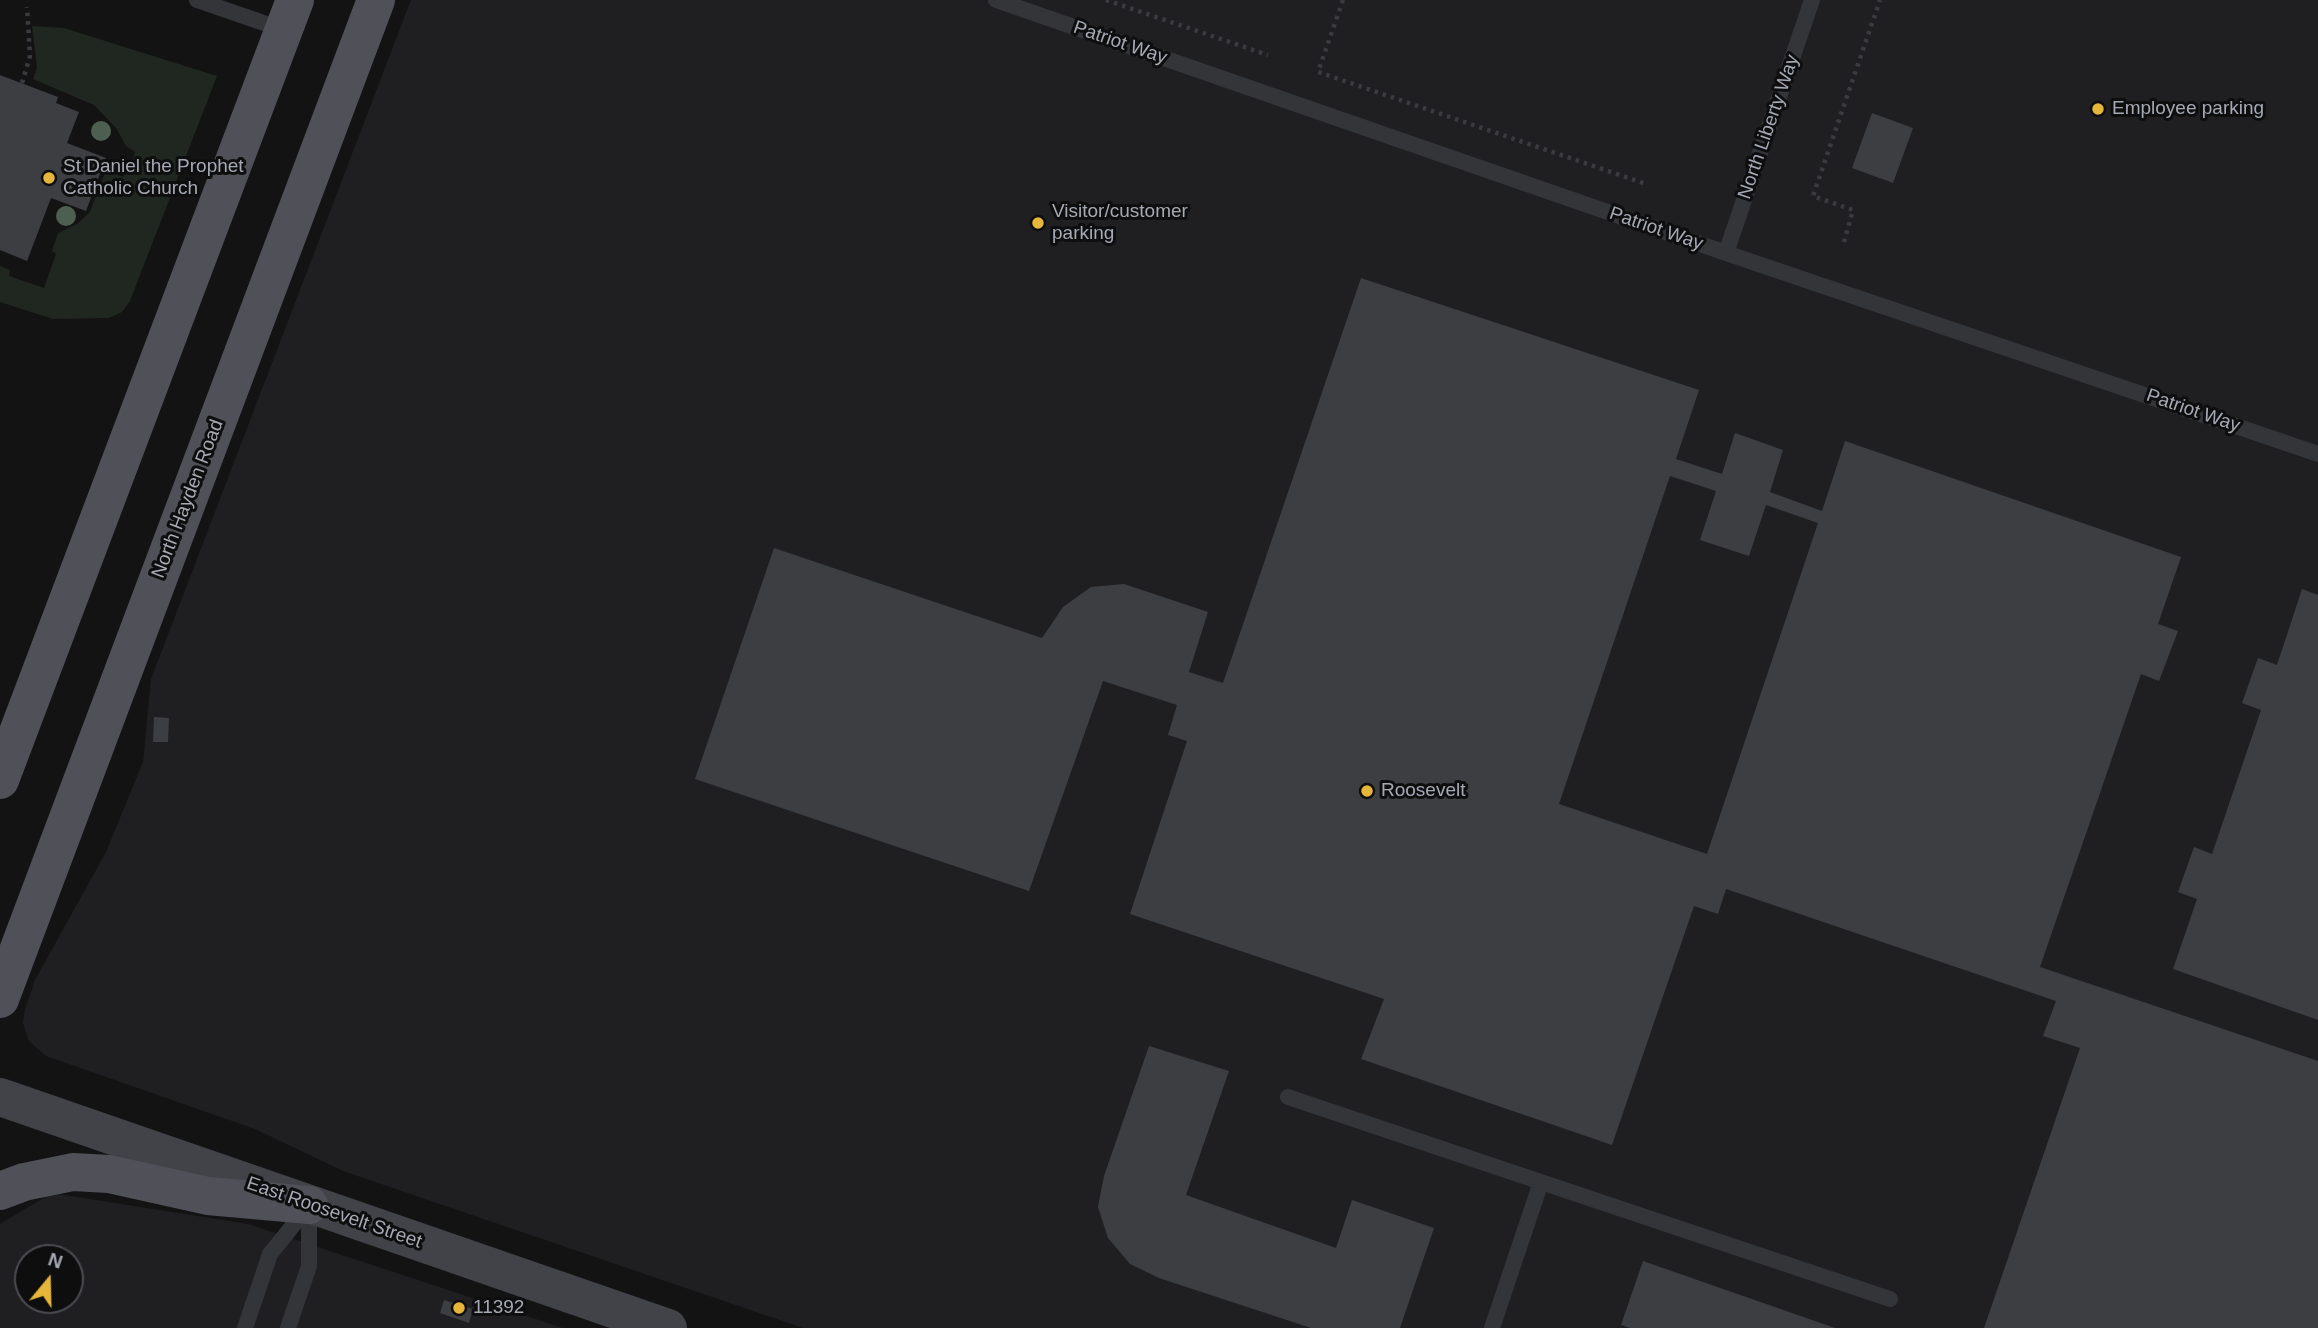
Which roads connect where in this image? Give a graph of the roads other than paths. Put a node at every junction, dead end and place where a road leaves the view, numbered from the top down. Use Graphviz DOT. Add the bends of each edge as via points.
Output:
graph roads {
  1 [pos="197,0"];
  2 [pos="376,0"];
  3 [pos="996,0"];
  4 [pos="1812,0"];
  5 [pos="289,15"];
  6 [pos="1726,253"];
  7 [pos="2318,454"];
  8 [pos="0,780"];
  9 [pos="0,999"];
  10 [pos="0,1097"];
  11 [pos="1288,1097"];
  12 [pos="1541,1182"];
  13 [pos="0,1191"];
  14 [pos="309,1205"];
  15 [pos="1890,1299"];
  16 [pos="245,1328"];
  17 [pos="288,1328"];
  18 [pos="668,1328"];
  19 [pos="1492,1328"];
  1 -- 5 [label="lane"];
  2 -- 9 [label="main road, North Hayden Road"];
  3 -- 6 [label="lane, Patriot Way"];
  4 -- 6 [label="lane, North Liberty Way"];
  5 -- 8 [label="main road"];
  6 -- 7 [label="lane, Patriot Way"];
  10 -- 14 [label="street, East Roosevelt Street"];
  11 -- 12 [label="lane"];
  12 -- 15 [label="lane"];
  12 -- 19 [label="lane"];
  13 -- 14 [label="main road" via="73,1172 109,1174 208,1196"];
  14 -- 16 [label="lane" via="270,1254"];
  14 -- 17 [label="lane" via="309,1266"];
  14 -- 18 [label="street, East Roosevelt Street"];
}
